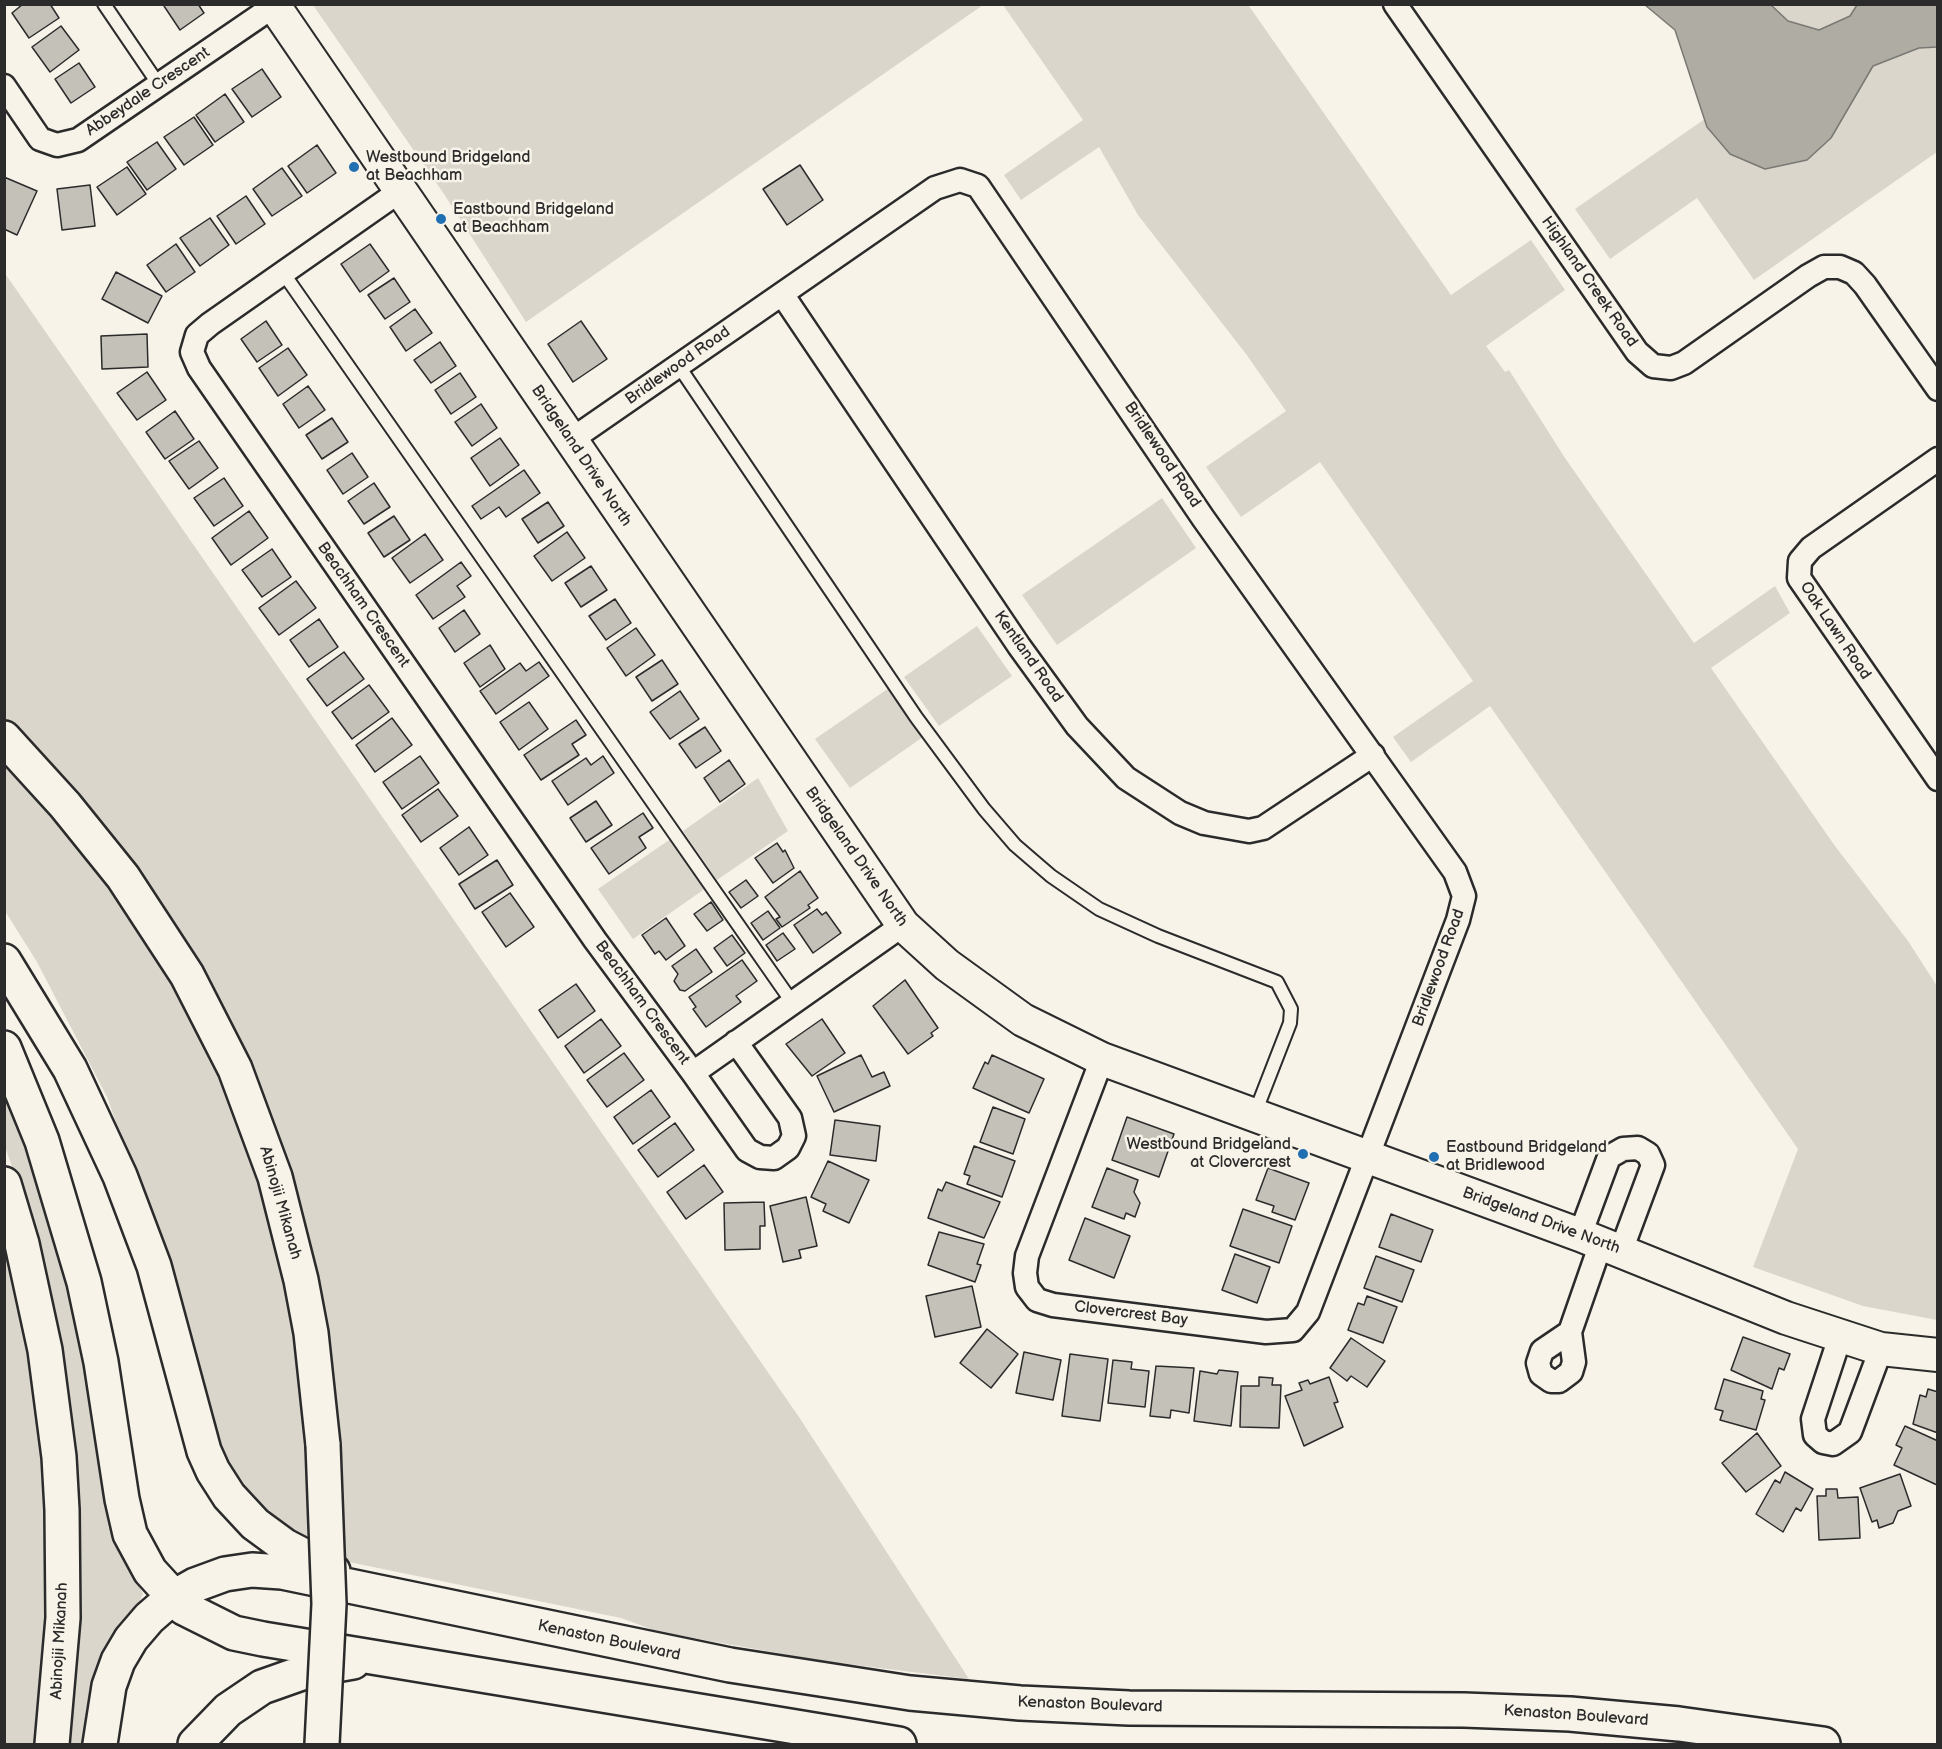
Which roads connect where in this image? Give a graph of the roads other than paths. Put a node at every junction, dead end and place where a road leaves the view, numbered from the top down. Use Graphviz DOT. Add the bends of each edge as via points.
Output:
graph roads {
  1 [pos="104,4"];
  2 [pos="1395,4"];
  3 [pos="274,5"];
  4 [pos="159,85"];
  5 [pos="4,86"];
  6 [pos="400,191"];
  7 [pos="284,274"];
  8 [pos="782,294"];
  9 [pos="678,365"];
  10 [pos="1938,389"];
  11 [pos="571,440"];
  12 [pos="1938,459"];
  13 [pos="4,738"];
  14 [pos="1373,755"];
  15 [pos="1938,779"];
  16 [pos="903,925"];
  17 [pos="4,961"];
  18 [pos="792,1002"];
  19 [pos="736,1042"];
  20 [pos="4,1048"];
  21 [pos="1102,1059"];
  22 [pos="693,1073"];
  23 [pos="1253,1117"];
  24 [pos="1367,1158"];
  25 [pos="4,1184"];
  26 [pos="1600,1243"];
  27 [pos="1570,1332"];
  28 [pos="1840,1337"];
  29 [pos="1881,1349"];
  30 [pos="1938,1355"];
  31 [pos="366,1589"];
  32 [pos="172,1598"];
  33 [pos="378,1658"];
  34 [pos="52,1744"];
  35 [pos="100,1744"];
  36 [pos="195,1744"];
  37 [pos="321,1744"];
  38 [pos="899,1744"];
  39 [pos="1823,1744"];
  1 -- 4 [label="lane"];
  2 -- 10 [label="street, Highland Creek Road" via="1637,352 1653,366 1671,368 1684,363 1808,276 1824,267 1840,267 1854,273 1866,285"];
  3 -- 4 [label="street, Abbeydale Crescent"];
  3 -- 6 [label="street, Bridgeland Drive North"];
  4 -- 5 [label="street, Abbeydale Crescent" via="78,140 57,145 40,138"];
  6 -- 7 [label="street, Beachham Crescent"];
  6 -- 11 [label="street, Bridgeland Drive North"];
  7 -- 18 [label="lane"];
  7 -- 22 [label="street, Beachham Crescent" via="197,335 192,352 199,368 595,940"];
  8 -- 9 [label="street, Bridlewood Road"];
  8 -- 14 [label="street, Kentland Road" via="1019,646 1077,726 1126,778 1180,813 1204,823 1249,831 1263,828"];
  8 -- 14 [label="street, Bridlewood Road" via="936,188 960,180 978,186 1203,518"];
  9 -- 11 [label="street, Bridlewood Road"];
  9 -- 23 [label="lane" via="916,717 1014,845 1099,909 1277,982 1292,1008 1290,1023"];
  11 -- 16 [label="street, Bridgeland Drive North"];
  12 -- 15 [label="street, Oak Lawn Road" via="1811,548 1800,561 1799,578"];
  13 -- 37 [label="main road, Abinojii Mikanah, bridge" via="65,805 123,878 187,975 235,1069 275,1177 311,1333 323,1445 329,1604"];
  14 -- 24 [label="street, Bridlewood Road" via="1455,872 1464,896"];
  16 -- 18 [label="street, Beachham Crescent"];
  16 -- 21 [label="street, Bridgeland Drive North" via="947,965 1023,1020"];
  17 -- 31 [label="main road" via="70,1069 120,1176 154,1266 204,1450 213,1470 238,1507 274,1539"];
  18 -- 19 [label="street, Beachham Crescent"];
  19 -- 22 [label="street, Beachham Crescent"];
  19 -- 22 [label="street, Beachham Crescent" via="790,1118 794,1136 788,1148 774,1158 760,1157 747,1150"];
  20 -- 32 [label="main road" via="42,1141 84,1282 130,1534 150,1571"];
  21 -- 23 [label="street, Bridgeland Drive North"];
  21 -- 24 [label="street, Clovercrest Bay" via="1027,1256 1028,1287 1037,1300 1266,1332 1293,1330 1308,1312"];
  23 -- 24 [label="street, Bridgeland Drive North"];
  24 -- 26 [label="street, Bridgeland Drive North"];
  25 -- 34 [label="main road, Abinojii Mikanah" via="39,1319 59,1457 63,1618"];
  26 -- 27 [label="street"];
  26 -- 28 [label="street, Bridgeland Drive North"];
  28 -- 29 [label="street, Bridgeland Drive North"];
  28 -- 29 [label="street" via="1814,1419 1815,1435 1823,1442 1833,1444 1850,1432"];
  29 -- 30 [label="street, Bridgeland Drive North"];
  31 -- 32 [label="main road, Kenaston Boulevard" via="252,1570 210,1579"];
  31 -- 39 [label="main road, Kenaston Boulevard" via="730,1665 910,1693 1129,1708 1560,1713 1679,1724"];
  32 -- 33 [label="main road" via="194,1615 234,1633"];
  32 -- 35 [label="main road, Kenaston Boulevard" via="149,1618 118,1661 109,1686"];
  33 -- 36 [label="main road" via="313,1669 272,1682 228,1710"];
  33 -- 38 [label="main road"];
}
